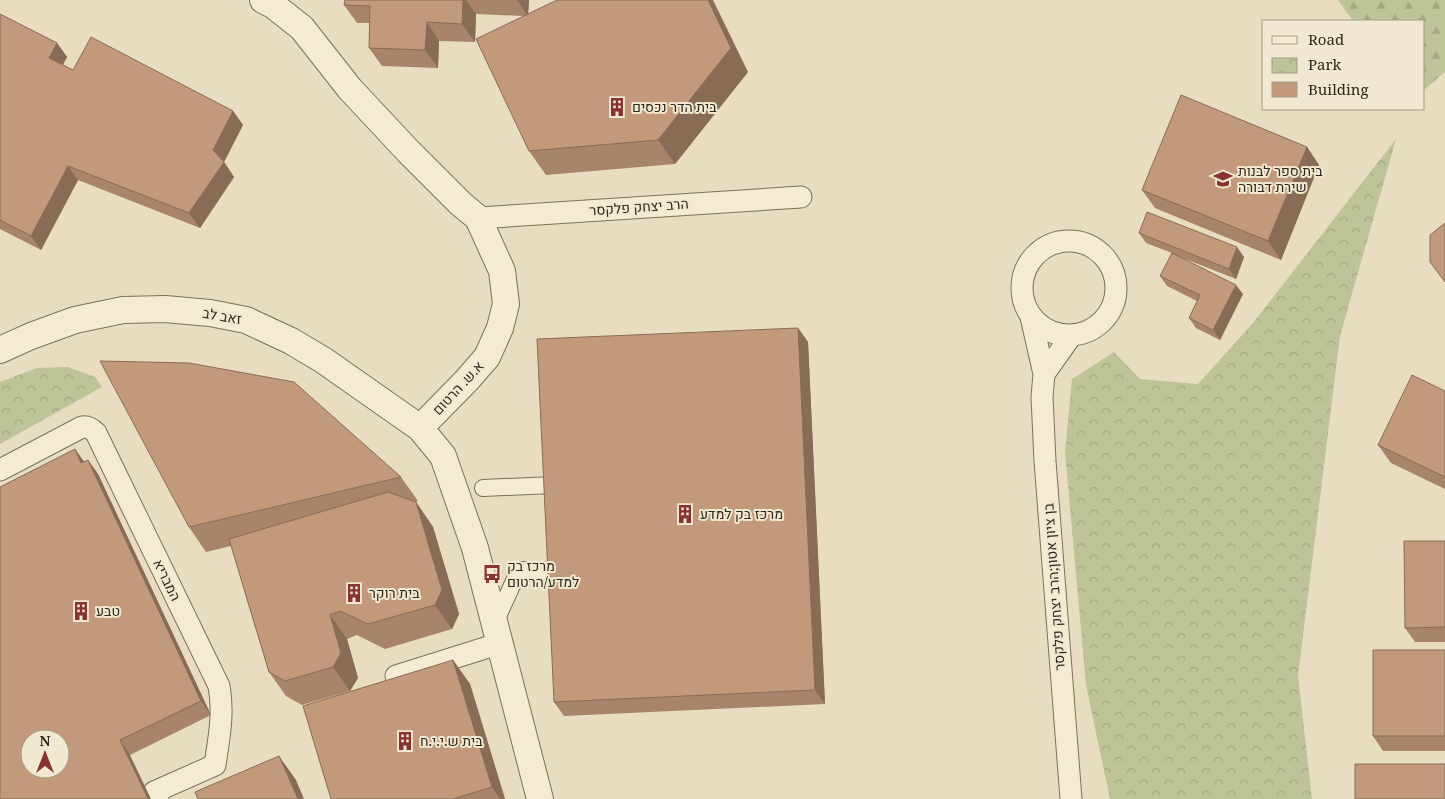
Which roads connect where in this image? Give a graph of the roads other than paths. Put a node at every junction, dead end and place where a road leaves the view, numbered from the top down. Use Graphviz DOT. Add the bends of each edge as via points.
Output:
graph roads {
  1 [pos="263,0"];
  2 [pos="801,197"];
  3 [pos="478,218"];
  4 [pos="1031,317"];
  5 [pos="1071,336"];
  6 [pos="0,350"];
  7 [pos="1044,374"];
  8 [pos="420,428"];
  9 [pos="0,470"];
  10 [pos="483,488"];
  11 [pos="554,514"];
  12 [pos="556,543"];
  13 [pos="498,633"];
  14 [pos="396,676"];
  15 [pos="158,799"];
  16 [pos="540,799"];
  17 [pos="1071,799"];
  1 -- 3 [label="street, א.ש. הרטום" via="302,28 350,89"];
  2 -- 3 [label="street, הרב יצחק פלקסר"];
  3 -- 8 [label="street, א.ש. הרטום" via="502,271 506,304 500,328 487,357"];
  4 -- 5 [label="street" via="1048,331"];
  4 -- 5 [label="street" via="1021,288 1031,260 1056,242 1088,244 1111,266 1117,281 1116,297 1100,325 1086,333"];
  4 -- 7 [label="street, בן ציון אטון;הרב יצחק פלקסר"];
  5 -- 7 [label="street"];
  6 -- 8 [label="street, זאב לב" via="75,320 123,310 210,312 246,320 290,341 323,360"];
  7 -- 17 [label="street, בן ציון אטון;הרב יצחק פלקסר" via="1045,461"];
  8 -- 13 [label="street" via="442,456 475,548"];
  9 -- 15 [label="street, המבריא" via="82,427 93,430 219,686 222,718 215,765 154,792"];
  10 -- 11 [label="street" via="553,485"];
  12 -- 13 [label="street" via="557,572 519,570"];
  13 -- 14 [label="street"];
  13 -- 16 [label="street"];
}
